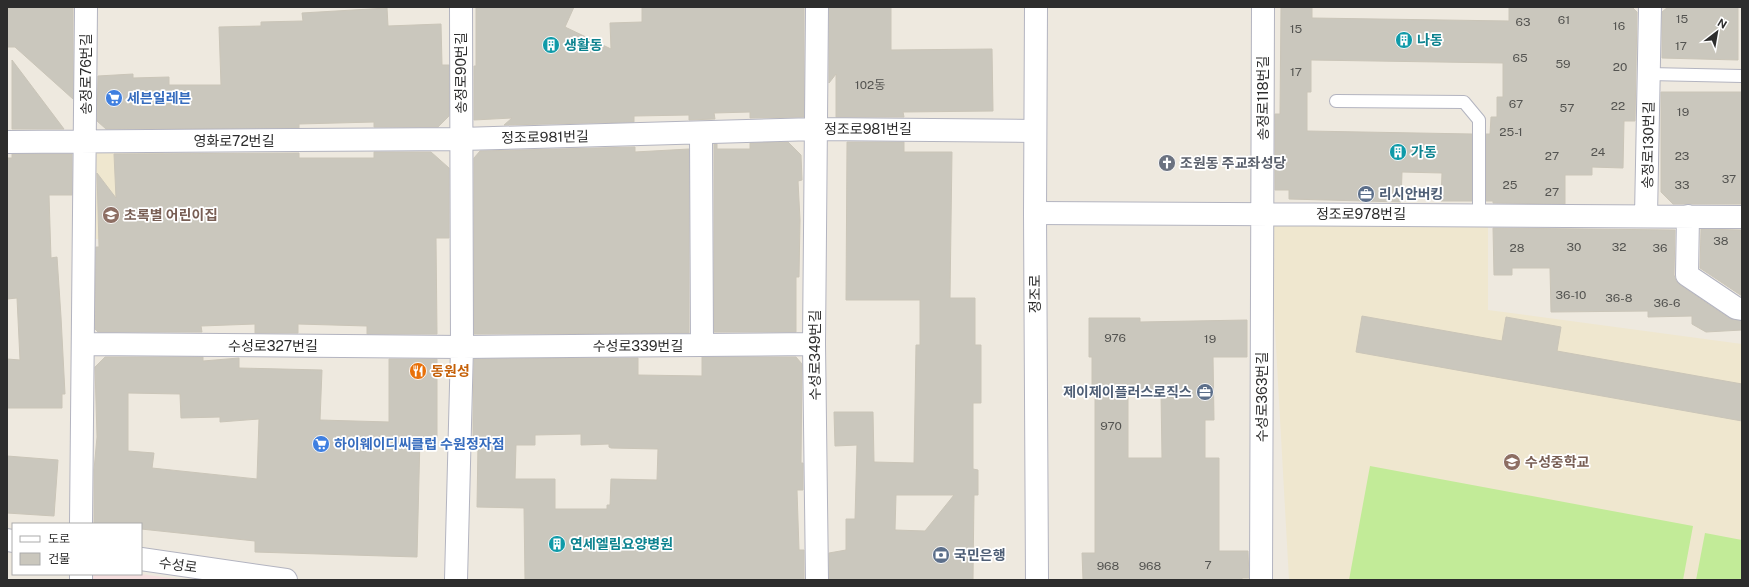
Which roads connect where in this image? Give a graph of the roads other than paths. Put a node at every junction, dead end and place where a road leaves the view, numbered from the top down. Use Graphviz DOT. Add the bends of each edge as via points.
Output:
graph roads {
  1 [pos="86,7"];
  2 [pos="461,7"];
  3 [pos="818,7"];
  4 [pos="1036,7"];
  5 [pos="1263,7"];
  6 [pos="1650,7"];
  7 [pos="1649,74"];
  8 [pos="1742,76"];
  9 [pos="1336,101"];
  10 [pos="817,129"];
  11 [pos="1035,131"];
  12 [pos="701,134"];
  13 [pos="461,140"];
  14 [pos="86,141"];
  15 [pos="7,142"];
  16 [pos="1035,212"];
  17 [pos="1262,213"];
  18 [pos="1479,215"];
  19 [pos="1646,216"];
  20 [pos="1688,216"];
  21 [pos="1742,217"];
  22 [pos="1742,309"];
  23 [pos="83,344"];
  24 [pos="814,344"];
  25 [pos="702,345"];
  26 [pos="462,347"];
  27 [pos="81,523"];
  28 [pos="142,560"];
  29 [pos="286,580"];
  30 [pos="456,580"];
  31 [pos="817,580"];
  32 [pos="1037,580"];
  33 [pos="1261,580"];
  1 -- 14 [label="street, 송정로76번길"];
  2 -- 13 [label="street, 송정로90번길"];
  3 -- 10 [label="street, 수성로349번길"];
  4 -- 11 [label="street, 정조로"];
  5 -- 17 [label="street, 송정로118번길"];
  6 -- 7 [label="street, 송정로130번길"];
  7 -- 8 [label="lane"];
  7 -- 19 [label="street, 송정로130번길"];
  9 -- 18 [label="lane" via="1464,102 1479,120"];
  10 -- 11 [label="street, 정조로981번길"];
  10 -- 12 [label="street, 정조로981번길"];
  10 -- 24 [label="street, 수성로349번길"];
  11 -- 16 [label="street, 정조로"];
  12 -- 13 [label="street, 정조로981번길"];
  12 -- 25 [label="street"];
  13 -- 14 [label="street, 영화로72번길"];
  13 -- 26 [label="street"];
  14 -- 15 [label="street, 영화로72번길"];
  14 -- 23 [label="street"];
  16 -- 17 [label="street, 정조로978번길"];
  16 -- 32 [label="street, 정조로"];
  17 -- 18 [label="street, 정조로978번길"];
  17 -- 33 [label="street, 수성로363번길"];
  18 -- 19 [label="street, 정조로978번길"];
  19 -- 20 [label="street, 정조로978번길"];
  20 -- 21 [label="street, 정조로978번길"];
  20 -- 22 [label="street" via="1687,276 1736,308"];
  23 -- 26 [label="street, 수성로327번길"];
  23 -- 27 [label="street"];
  24 -- 25 [label="street, 수성로339번길"];
  24 -- 31 [label="street, 수성로349번길"];
  25 -- 26 [label="street, 수성로339번길"];
  26 -- 30 [label="street"];
  28 -- 29 [label="street, 수성로"];
}
